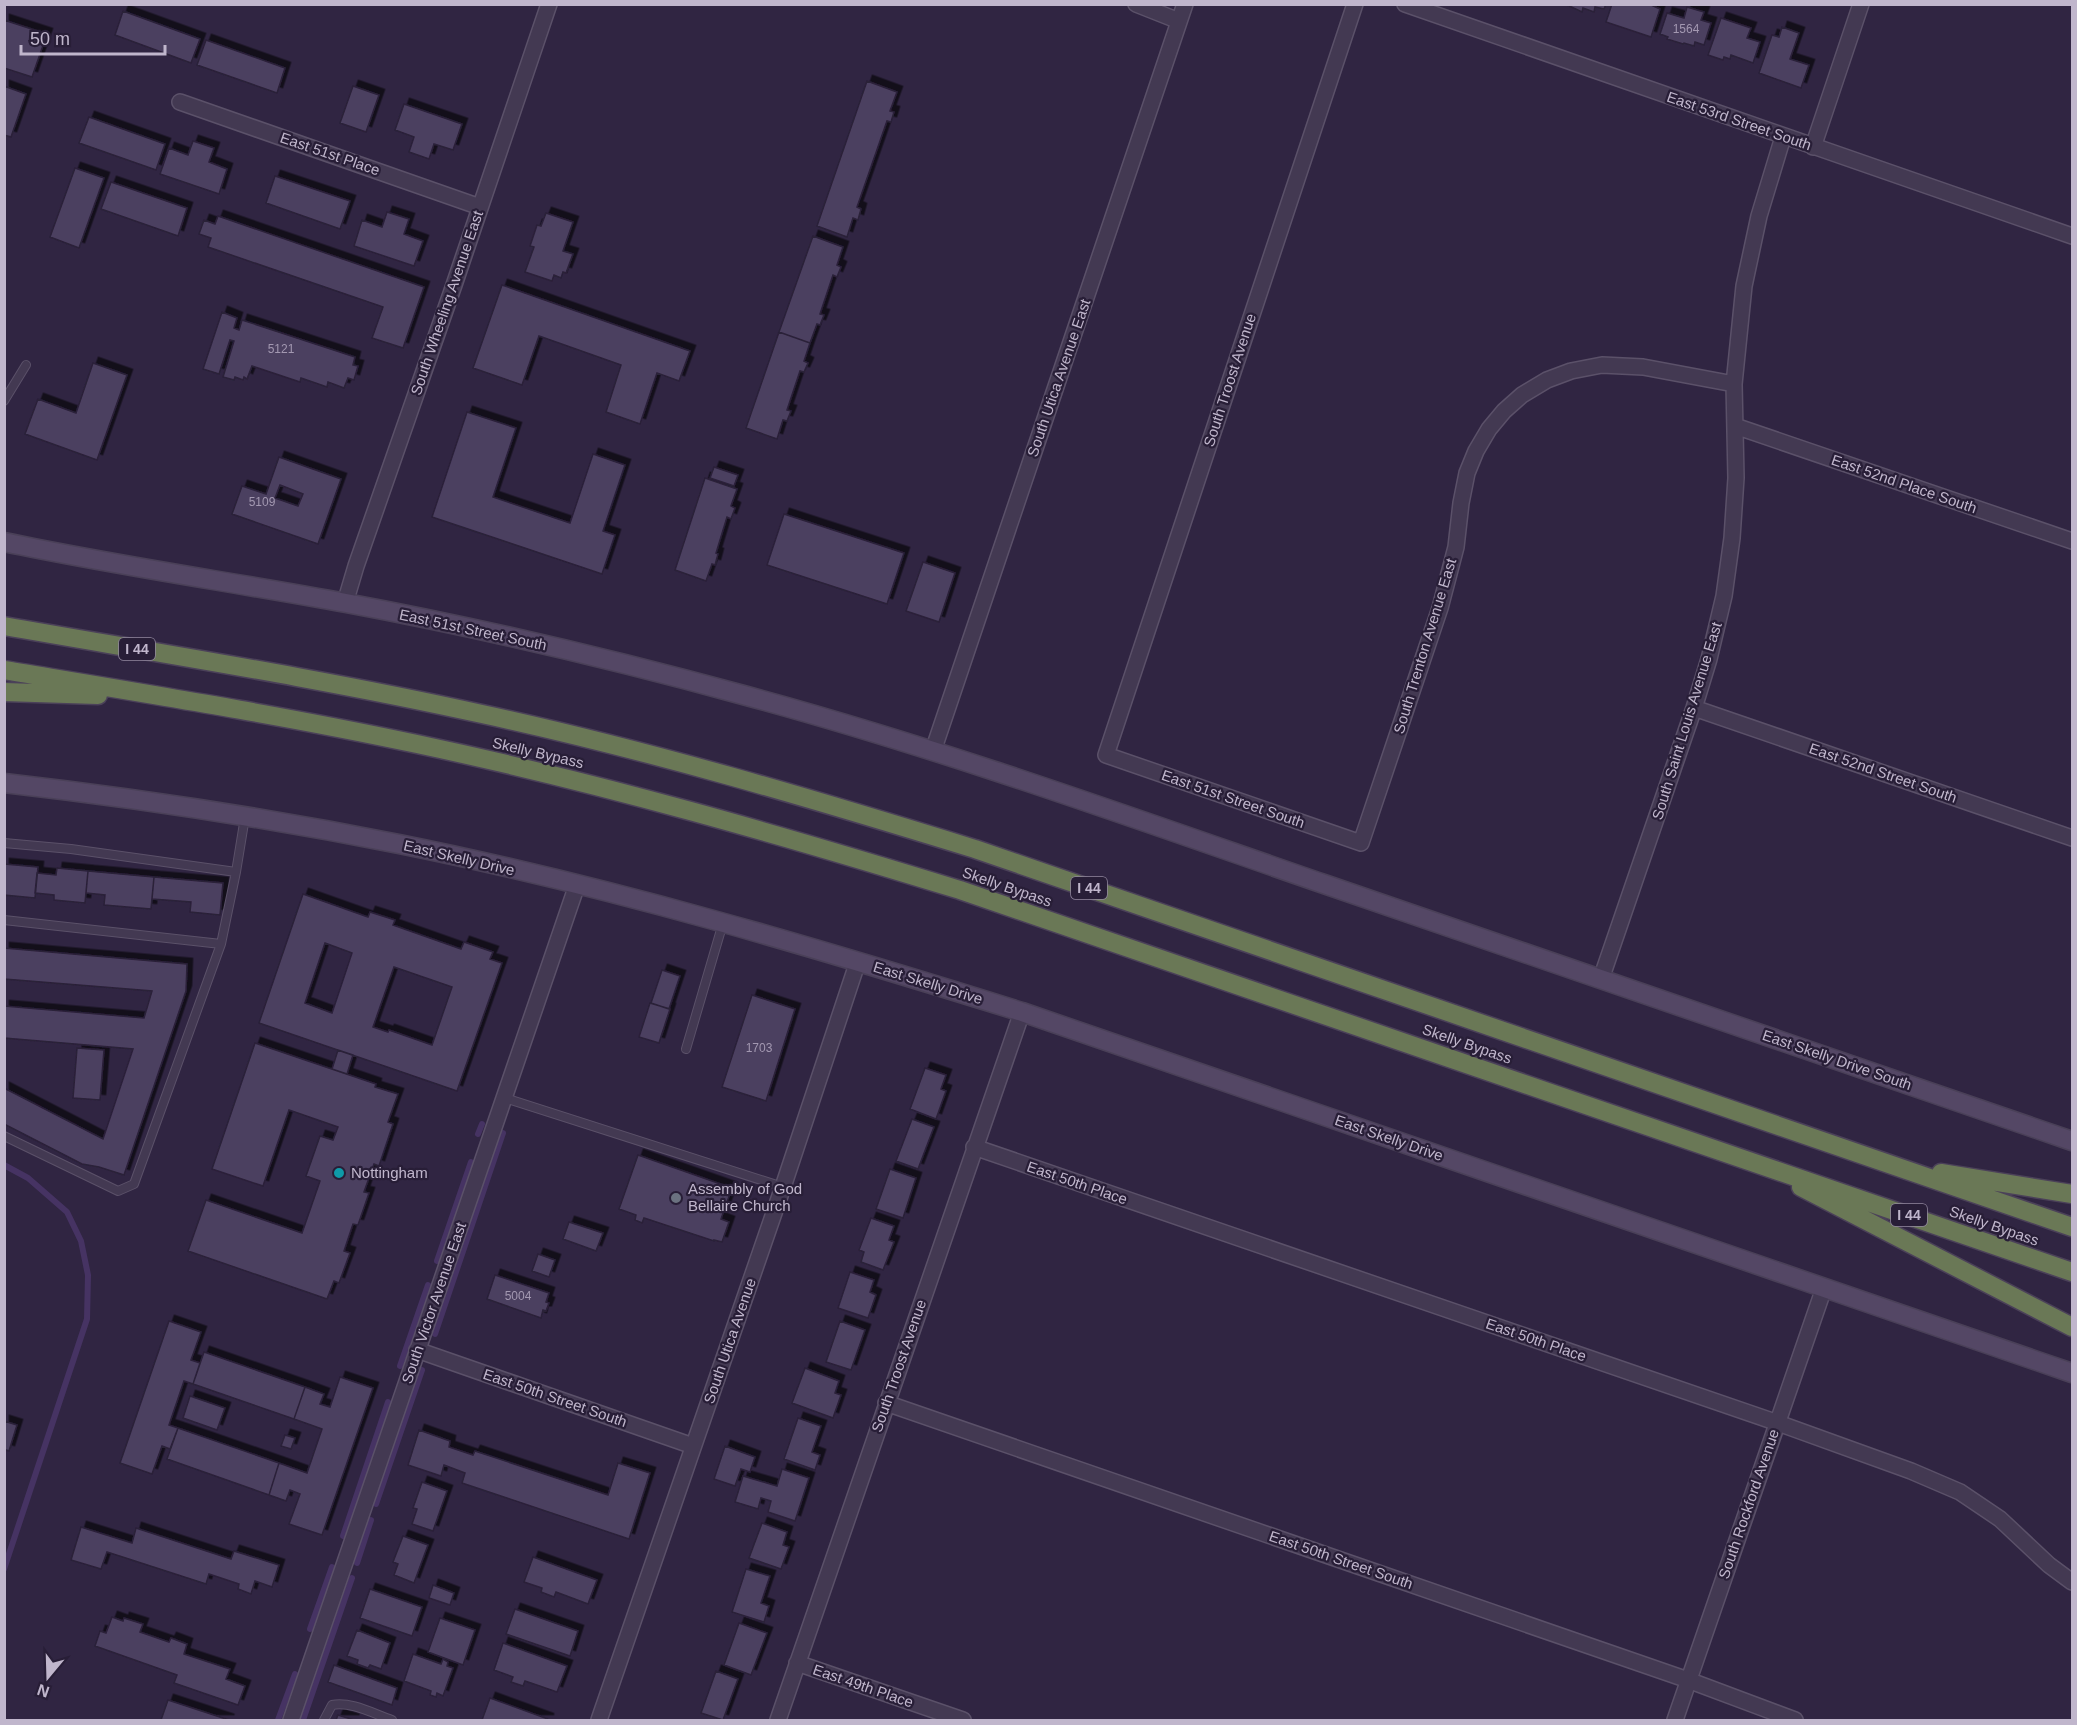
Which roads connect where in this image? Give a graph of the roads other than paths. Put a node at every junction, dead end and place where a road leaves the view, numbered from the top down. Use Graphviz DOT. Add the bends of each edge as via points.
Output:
graph roads {
  1 [pos="549,4"];
  2 [pos="1136,4"];
  3 [pos="1185,4"];
  4 [pos="1355,4"];
  5 [pos="1405,4"];
  6 [pos="1862,4"];
  7 [pos="1179,21"];
  8 [pos="180,102"];
  9 [pos="1783,137"];
  10 [pos="1813,147"];
  11 [pos="480,207"];
  12 [pos="2073,236"];
  13 [pos="26,365"];
  14 [pos="1734,384"];
  15 [pos="4,401"];
  16 [pos="1735,426"];
  17 [pos="2073,541"];
  18 [pos="4,543"];
  19 [pos="345,603"];
  20 [pos="4,626"];
  21 [pos="4,670"];
  22 [pos="4,692"];
  23 [pos="163,698"];
  24 [pos="1694,708"];
  25 [pos="933,750"];
  26 [pos="1106,755"];
  27 [pos="4,783"];
  28 [pos="245,817"];
  29 [pos="2073,838"];
  30 [pos="4,843"];
  31 [pos="1361,843"];
  32 [pos="236,872"];
  33 [pos="577,885"];
  34 [pos="4,920"];
  35 [pos="724,922"];
  36 [pos="220,944"];
  37 [pos="858,961"];
  38 [pos="1601,979"];
  39 [pos="1022,1012"];
  40 [pos="686,1048"];
  41 [pos="505,1098"];
  42 [pos="4,1136"];
  43 [pos="2073,1141"];
  44 [pos="974,1147"];
  45 [pos="1746,1159"];
  46 [pos="1892,1165"];
  47 [pos="783,1187"];
  48 [pos="2073,1194"];
  49 [pos="2073,1227"];
  50 [pos="2073,1272"];
  51 [pos="1824,1288"];
  52 [pos="2073,1327"];
  53 [pos="417,1350"];
  54 [pos="2073,1373"];
  55 [pos="886,1402"];
  56 [pos="1778,1423"];
  57 [pos="693,1446"];
  58 [pos="2073,1582"];
  59 [pos="797,1663"];
  60 [pos="1688,1680"];
  61 [pos="291,1720"];
  62 [pos="324,1720"];
  63 [pos="392,1720"];
  64 [pos="599,1720"];
  65 [pos="778,1720"];
  66 [pos="963,1720"];
  67 [pos="1675,1720"];
  68 [pos="1795,1720"];
  1 -- 11 [label="street, South Wheeling Avenue East"];
  2 -- 7 [label="street"];
  3 -- 7 [label="street, South Utica Avenue East"];
  4 -- 26 [label="street, South Troost Avenue"];
  5 -- 9 [label="street, East 53rd Street South"];
  6 -- 10 [label="street"];
  7 -- 25 [label="street, South Utica Avenue East"];
  8 -- 11 [label="street, East 51st Place"];
  9 -- 10 [label="street, East 53rd Street South"];
  9 -- 14 [label="street, South Saint Louis Avenue East" via="1759,216 1744,286"];
  10 -- 12 [label="street, East 53rd Street South"];
  11 -- 19 [label="street, South Wheeling Avenue East"];
  13 -- 15 [label="lane"];
  14 -- 16 [label="street, South Saint Louis Avenue East"];
  14 -- 31 [label="street, South Trenton Avenue East" via="1602,365 1571,371 1522,394 1489,429 1467,473 1456,547 1440,608"];
  16 -- 17 [label="street, East 52nd Place South"];
  16 -- 24 [label="street, South Saint Louis Avenue East" via="1736,478 1724,596"];
  18 -- 19 [label="main road, East 51st Street South"];
  19 -- 25 [label="main road, East 51st Street South" via="674,676"];
  20 -- 46 [label="highway, Skelly Bypass / I 44" via="483,714 826,803 975,849"];
  21 -- 23 [label="highway, Skelly Bypass / I 44"];
  22 -- 23 [label="highway"];
  23 -- 45 [label="highway, Skelly Bypass / I 44" via="474,757 600,786 802,841 960,890"];
  24 -- 29 [label="street, East 52nd Street South"];
  24 -- 38 [label="street, South Saint Louis Avenue East"];
  25 -- 38 [label="main road"];
  26 -- 31 [label="street, East 51st Street South"];
  27 -- 28 [label="main road, East Skelly Drive"];
  28 -- 32 [label="lane"];
  28 -- 33 [label="main road, East Skelly Drive" via="399,844"];
  30 -- 32 [label="lane"];
  32 -- 36 [label="lane"];
  33 -- 35 [label="main road, East Skelly Drive"];
  33 -- 41 [label="street, South Victor Avenue East"];
  34 -- 36 [label="lane"];
  35 -- 37 [label="main road, East Skelly Drive"];
  35 -- 40 [label="lane"];
  36 -- 42 [label="lane" via="134,1184 118,1191"];
  37 -- 39 [label="main road, East Skelly Drive"];
  37 -- 47 [label="street, South Utica Avenue"];
  38 -- 43 [label="main road, East Skelly Drive South"];
  39 -- 44 [label="street, South Troost Avenue"];
  39 -- 51 [label="main road, East Skelly Drive"];
  41 -- 47 [label="lane"];
  41 -- 53 [label="street, South Victor Avenue East"];
  44 -- 55 [label="street, South Troost Avenue"];
  44 -- 56 [label="street, East 50th Place"];
  45 -- 50 [label="highway, Skelly Bypass / I 44"];
  45 -- 52 [label="highway"];
  46 -- 48 [label="highway"];
  46 -- 49 [label="highway, Skelly Bypass / I 44"];
  47 -- 57 [label="street, South Utica Avenue"];
  51 -- 54 [label="main road"];
  51 -- 56 [label="street, South Rockford Avenue"];
  53 -- 57 [label="street, East 50th Street South"];
  53 -- 61 [label="street, South Victor Avenue East"];
  55 -- 59 [label="street, South Troost Avenue"];
  55 -- 60 [label="street, East 50th Street South"];
  56 -- 58 [label="street, East 50th Place" via="1960,1492 2000,1519"];
  56 -- 60 [label="street, South Rockford Avenue"];
  57 -- 64 [label="street, South Utica Avenue"];
  59 -- 65 [label="street, South Troost Avenue"];
  59 -- 66 [label="street, East 49th Place"];
  60 -- 67 [label="street, South Rockford Avenue"];
  60 -- 68 [label="street, East 50th Street South"];
  62 -- 63 [label="lane" via="332,1705 337,1704"];
}
